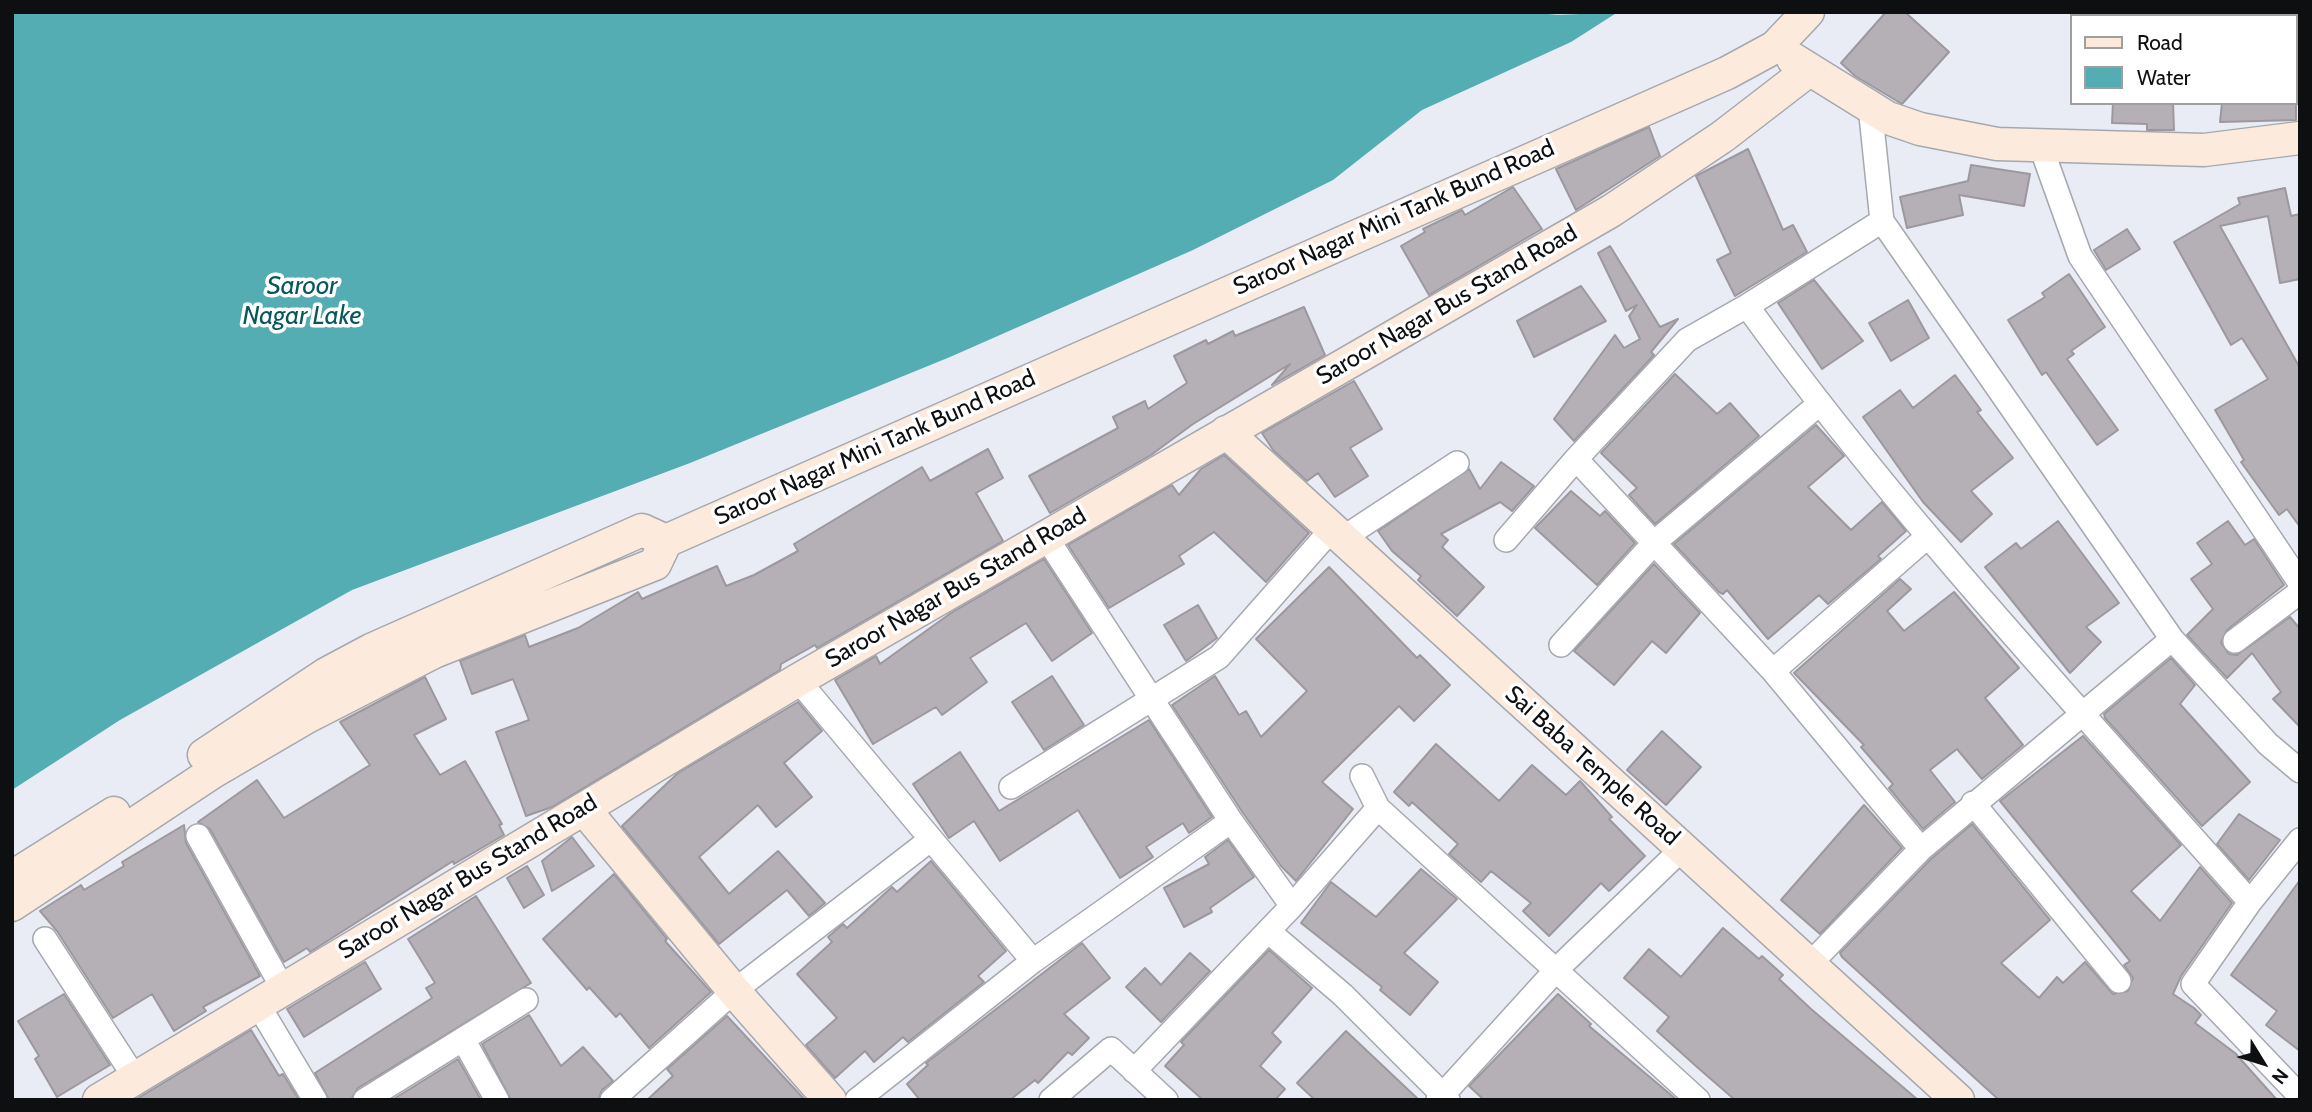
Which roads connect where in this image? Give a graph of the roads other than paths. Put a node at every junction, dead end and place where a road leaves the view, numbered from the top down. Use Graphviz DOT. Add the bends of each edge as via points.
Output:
graph roads {
  1 [pos="1808,12"];
  2 [pos="2151,12"];
  3 [pos="2203,14"];
  4 [pos="1774,47"];
  5 [pos="1809,70"];
  6 [pos="1870,106"];
  7 [pos="2300,138"];
  8 [pos="2041,147"];
  9 [pos="1882,221"];
  10 [pos="1747,306"];
  11 [pos="1818,405"];
  12 [pos="1226,432"];
  13 [pos="1576,459"];
  14 [pos="1457,463"];
  15 [pos="1337,533"];
  16 [pos="1046,537"];
  17 [pos="1927,537"];
  18 [pos="1506,540"];
  19 [pos="1656,541"];
  20 [pos="2300,583"];
  21 [pos="2300,592"];
  22 [pos="2172,639"];
  23 [pos="2235,642"];
  24 [pos="1561,645"];
  25 [pos="1773,671"];
  26 [pos="798,680"];
  27 [pos="1153,699"];
  28 [pos="2084,713"];
  29 [pos="2300,771"];
  30 [pos="1362,776"];
  31 [pos="1012,787"];
  32 [pos="1973,803"];
  33 [pos="1378,808"];
  34 [pos="584,809"];
  35 [pos="1231,821"];
  36 [pos="117,824"];
  37 [pos="198,836"];
  38 [pos="930,840"];
  39 [pos="2300,840"];
  40 [pos="1682,849"];
  41 [pos="1921,849"];
  42 [pos="12,877"];
  43 [pos="2250,902"];
  44 [pos="12,905"];
  45 [pos="1292,906"];
  46 [pos="1268,931"];
  47 [pos="45,939"];
  48 [pos="1032,961"];
  49 [pos="1809,965"];
  50 [pos="1556,969"];
  51 [pos="2119,981"];
  52 [pos="734,991"];
  53 [pos="270,995"];
  54 [pos="526,1000"];
  55 [pos="463,1039"];
  56 [pos="1134,1071"];
  57 [pos="135,1078"];
  58 [pos="2300,1096"];
  59 [pos="1443,1098"];
  60 [pos="99,1100"];
  61 [pos="315,1100"];
  62 [pos="365,1100"];
  63 [pos="497,1100"];
  64 [pos="612,1100"];
  65 [pos="830,1100"];
  66 [pos="857,1100"];
  67 [pos="1051,1100"];
  68 [pos="1166,1100"];
  69 [pos="1698,1100"];
  70 [pos="1958,1100"];
  1 -- 4 [label="street, Saroor Nagar Mini Tank Bund Road"];
  2 -- 3 [label="street"];
  4 -- 5 [label="street"];
  4 -- 36 [label="street, Saroor Nagar Mini Tank Bund Road" via="1727,73 666,541 655,564 335,686 213,772"];
  5 -- 6 [label="street"];
  5 -- 12 [label="street, Saroor Nagar Bus Stand Road" via="1722,137 1611,211"];
  6 -- 8 [label="street" via="1920,129 1997,144"];
  6 -- 9 [label="street"];
  7 -- 8 [label="street" via="2204,150"];
  8 -- 20 [label="street" via="2080,257"];
  9 -- 10 [label="street"];
  9 -- 22 [label="street"];
  10 -- 11 [label="street"];
  10 -- 13 [label="street" via="1687,340"];
  11 -- 17 [label="street"];
  11 -- 19 [label="street"];
  12 -- 15 [label="street, Sai Baba Temple Road"];
  12 -- 16 [label="street, Saroor Nagar Bus Stand Road"];
  13 -- 18 [label="street"];
  13 -- 19 [label="street"];
  14 -- 15 [label="street"];
  15 -- 27 [label="street" via="1219,657"];
  15 -- 40 [label="street, Sai Baba Temple Road"];
  16 -- 26 [label="street, Saroor Nagar Bus Stand Road"];
  16 -- 27 [label="street"];
  17 -- 25 [label="street"];
  17 -- 28 [label="street"];
  19 -- 24 [label="street"];
  19 -- 25 [label="street"];
  21 -- 23 [label="street"];
  22 -- 28 [label="street"];
  22 -- 29 [label="street" via="2268,744"];
  25 -- 41 [label="street"];
  26 -- 34 [label="street, Saroor Nagar Bus Stand Road"];
  26 -- 38 [label="street"];
  27 -- 31 [label="street"];
  27 -- 35 [label="street"];
  28 -- 32 [label="street"];
  28 -- 43 [label="street"];
  30 -- 33 [label="street"];
  32 -- 41 [label="street"];
  32 -- 51 [label="street"];
  33 -- 45 [label="street"];
  33 -- 50 [label="street"];
  34 -- 52 [label="street"];
  34 -- 53 [label="street, Saroor Nagar Bus Stand Road"];
  35 -- 45 [label="street"];
  35 -- 48 [label="street"];
  36 -- 42 [label="street"];
  36 -- 44 [label="street, Saroor Nagar Mini Tank Bund Road"];
  37 -- 53 [label="street"];
  38 -- 48 [label="street"];
  38 -- 52 [label="street"];
  39 -- 43 [label="street"];
  40 -- 49 [label="street, Sai Baba Temple Road"];
  40 -- 50 [label="street"];
  41 -- 49 [label="street"];
  43 -- 58 [label="street" via="2193,984"];
  45 -- 46 [label="street"];
  46 -- 56 [label="street"];
  46 -- 59 [label="street" via="1343,995"];
  47 -- 57 [label="street"];
  48 -- 66 [label="street"];
  49 -- 70 [label="street, Sai Baba Temple Road"];
  50 -- 59 [label="street"];
  50 -- 69 [label="street"];
  52 -- 64 [label="street"];
  52 -- 65 [label="street"];
  53 -- 57 [label="street, Saroor Nagar Bus Stand Road"];
  53 -- 61 [label="street"];
  54 -- 55 [label="street"];
  55 -- 62 [label="street"];
  55 -- 63 [label="street"];
  56 -- 67 [label="street" via="1111,1049"];
  56 -- 68 [label="street"];
  57 -- 60 [label="street, Saroor Nagar Bus Stand Road"];
}
